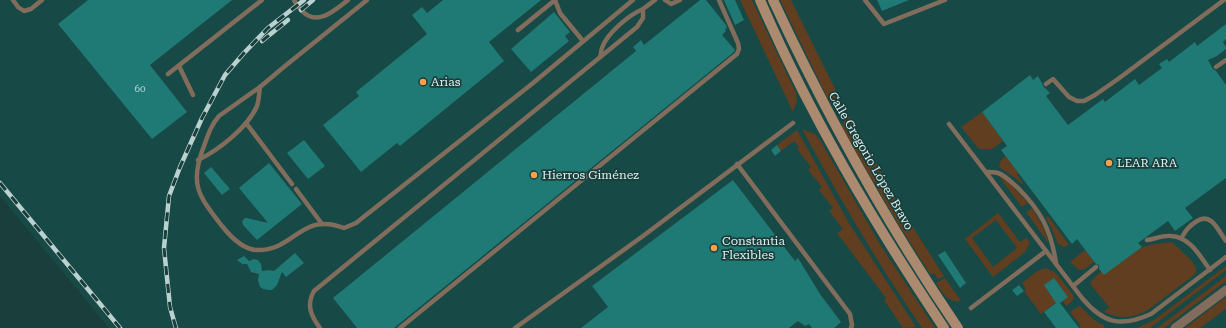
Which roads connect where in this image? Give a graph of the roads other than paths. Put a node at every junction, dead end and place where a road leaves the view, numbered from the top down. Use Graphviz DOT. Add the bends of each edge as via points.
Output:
graph roads {
  1 [pos="13,0"];
  2 [pos="42,0"];
  3 [pos="262,0"];
  4 [pos="294,0"];
  5 [pos="348,0"];
  6 [pos="367,0"];
  7 [pos="555,0"];
  8 [pos="633,0"];
  9 [pos="655,0"];
  10 [pos="665,0"];
  11 [pos="680,0"];
  12 [pos="719,0"];
  13 [pos="760,0"];
  14 [pos="773,0"];
  15 [pos="864,0"];
  16 [pos="945,0"];
  17 [pos="1225,0"];
  18 [pos="643,9"];
  19 [pos="518,30"];
  20 [pos="583,41"];
  21 [pos="600,57"];
  22 [pos="1226,60"];
  23 [pos="179,66"];
  24 [pos="1216,67"];
  25 [pos="168,74"];
  26 [pos="1046,84"];
  27 [pos="260,87"];
  28 [pos="193,95"];
  29 [pos="793,123"];
  30 [pos="246,124"];
  31 [pos="950,124"];
  32 [pos="198,160"];
  33 [pos="737,164"];
  34 [pos="986,172"];
  35 [pos="292,184"];
  36 [pos="296,189"];
  37 [pos="322,224"];
  38 [pos="1182,238"];
  39 [pos="1147,240"];
  40 [pos="1226,241"];
  41 [pos="1046,251"];
  42 [pos="1226,257"];
  43 [pos="1056,264"];
  44 [pos="1096,267"];
  45 [pos="1210,270"];
  46 [pos="1073,286"];
  47 [pos="1226,290"];
  48 [pos="971,308"];
  49 [pos="1125,326"];
  50 [pos="320,328"];
  51 [pos="400,328"];
  52 [pos="515,328"];
  53 [pos="851,328"];
  54 [pos="944,328"];
  55 [pos="958,328"];
  56 [pos="1175,328"];
  1 -- 2 [label="lane" via="24,11"];
  3 -- 23 [label="lane"];
  4 -- 5 [label="lane" via="310,17 319,18"];
  6 -- 27 [label="lane"];
  7 -- 19 [label="lane"];
  7 -- 20 [label="lane" via="560,12"];
  8 -- 20 [label="lane"];
  9 -- 18 [label="lane"];
  10 -- 11 [label="lane" via="671,4"];
  12 -- 51 [label="lane" via="738,43 738,54"];
  13 -- 54 [label="main road" via="809,104 856,190"];
  14 -- 55 [label="main road, Calle Gregorio López Bravo" via="819,97 870,190"];
  15 -- 16 [label="lane" via="884,24"];
  17 -- 26 [label="lane" via="1084,101 1069,97 1053,79"];
  18 -- 21 [label="lane" via="612,31"];
  18 -- 21 [label="lane" via="643,18 637,27"];
  20 -- 37 [label="lane" via="356,223 344,228 334,224"];
  21 -- 50 [label="lane" via="314,291 310,298 310,307"];
  22 -- 24 [label="lane"];
  23 -- 25 [label="lane"];
  23 -- 28 [label="lane"];
  27 -- 30 [label="lane" via="257,105"];
  27 -- 32 [label="lane" via="214,122"];
  29 -- 33 [label="lane"];
  30 -- 32 [label="lane" via="209,155"];
  30 -- 35 [label="lane"];
  31 -- 34 [label="lane"];
  32 -- 37 [label="lane" via="196,180 204,202 231,237 243,245 255,250 276,247 306,228"];
  33 -- 52 [label="lane" via="643,236"];
  33 -- 53 [label="lane" via="850,314"];
  34 -- 41 [label="lane"];
  34 -- 43 [label="lane" via="1003,175 1032,203 1050,235"];
  36 -- 37 [label="lane"];
  38 -- 39 [label="lane" via="1170,236"];
  38 -- 40 [label="lane" via="1187,228 1206,218 1211,220"];
  38 -- 45 [label="lane" via="1193,247"];
  41 -- 43 [label="lane"];
  41 -- 48 [label="lane"];
  42 -- 45 [label="lane"];
  43 -- 46 [label="lane"];
  44 -- 46 [label="lane"];
  45 -- 49 [label="lane" via="1151,314"];
  46 -- 49 [label="lane" via="1100,317"];
  47 -- 56 [label="street"];
}
